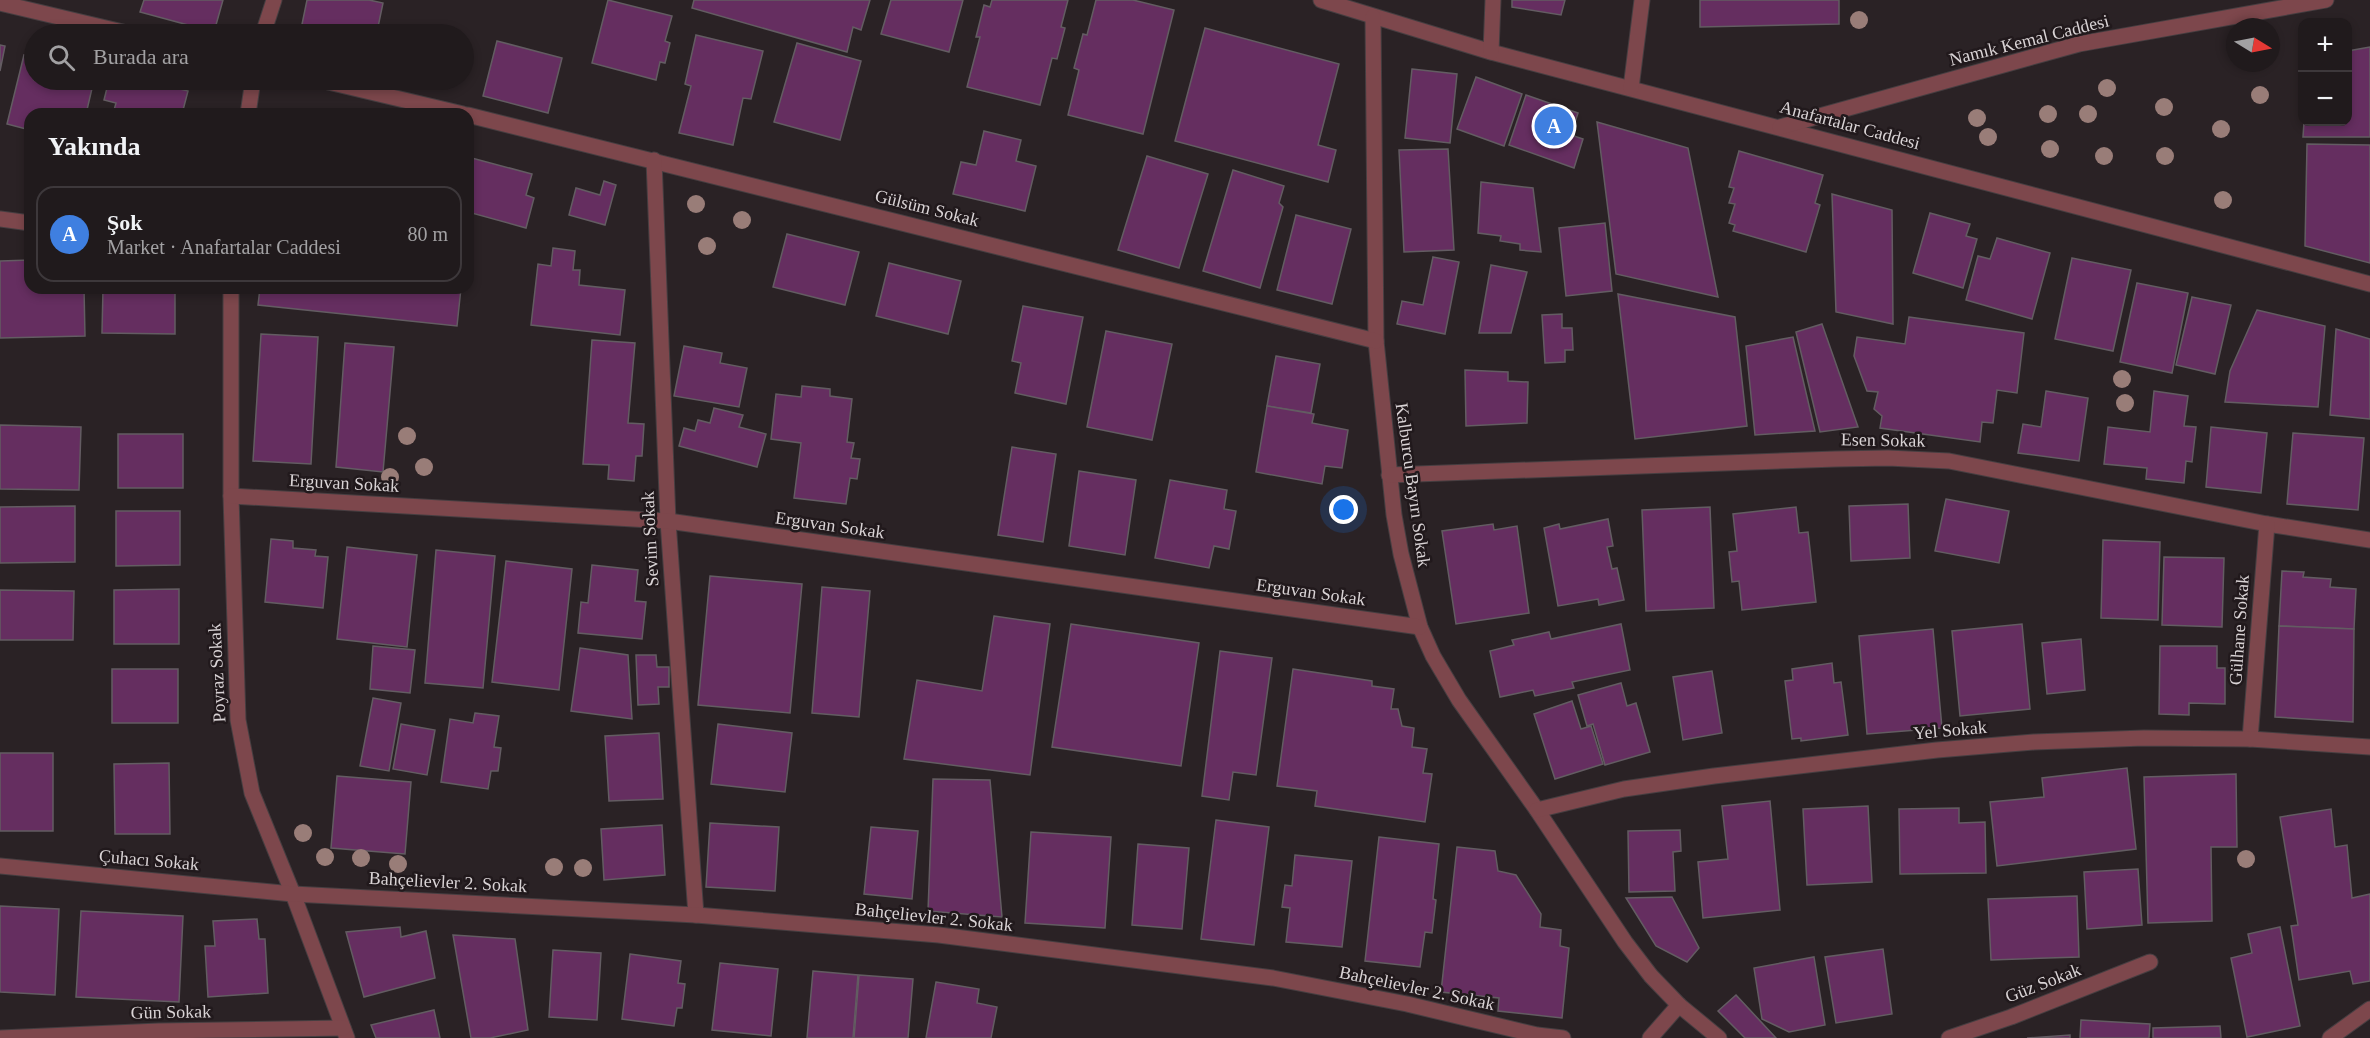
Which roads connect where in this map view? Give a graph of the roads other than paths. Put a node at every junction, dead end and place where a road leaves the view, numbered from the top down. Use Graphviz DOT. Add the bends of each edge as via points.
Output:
graph roads {
  1 [pos="274,0"];
  2 [pos="1321,0"];
  3 [pos="1493,0"];
  4 [pos="1642,0"];
  5 [pos="2326,0"];
  6 [pos="0,3"];
  7 [pos="1373,17"];
  8 [pos="89,24"];
  9 [pos="266,24"];
  10 [pos="1491,52"];
  11 [pos="1631,88"];
  12 [pos="252,90"];
  13 [pos="362,90"];
  14 [pos="249,108"];
  15 [pos="438,108"];
  16 [pos="474,116"];
  17 [pos="1780,127"];
  18 [pos="654,160"];
  19 [pos="0,219"];
  20 [pos="24,222"];
  21 [pos="2370,284"];
  22 [pos="231,294"];
  23 [pos="1376,341"];
  24 [pos="1389,475"];
  25 [pos="231,495"];
  26 [pos="668,522"];
  27 [pos="2267,524"];
  28 [pos="2370,540"];
  29 [pos="1420,627"];
  30 [pos="2250,740"];
  31 [pos="2370,747"];
  32 [pos="1537,810"];
  33 [pos="0,866"];
  34 [pos="294,894"];
  35 [pos="696,915"];
  36 [pos="2150,962"];
  37 [pos="1679,1005"];
  38 [pos="2370,1010"];
  39 [pos="345,1033"];
  40 [pos="0,1038"];
  41 [pos="1563,1038"];
  42 [pos="1650,1038"];
  43 [pos="1719,1038"];
  44 [pos="1949,1038"];
  45 [pos="2330,1038"];
  1 -- 9 [label="street"];
  2 -- 7 [label="street, Anafartalar Caddesi"];
  3 -- 10 [label="street"];
  4 -- 11 [label="street"];
  5 -- 17 [label="street, Namık Kemal Caddesi" via="2079,44"];
  6 -- 8 [label="street"];
  7 -- 10 [label="street, Anafartalar Caddesi"];
  7 -- 23 [label="street, Kalburcu Bayırı Sokak"];
  10 -- 11 [label="street, Anafartalar Caddesi"];
  11 -- 17 [label="street, Anafartalar Caddesi"];
  12 -- 14 [label="street"];
  13 -- 15 [label="street"];
  16 -- 18 [label="street, Gülsüm Sokak"];
  17 -- 21 [label="street, Anafartalar Caddesi"];
  18 -- 23 [label="street, Gülsüm Sokak"];
  18 -- 26 [label="street, Sevim Sokak"];
  19 -- 20 [label="street"];
  22 -- 25 [label="street, Poyraz Sokak"];
  23 -- 24 [label="street, Kalburcu Bayırı Sokak"];
  24 -- 27 [label="street, Esen Sokak" via="1836,459 1939,460"];
  24 -- 29 [label="street, Kalburcu Bayırı Sokak" via="1401,554"];
  25 -- 26 [label="street, Erguvan Sokak"];
  25 -- 34 [label="street, Poyraz Sokak" via="235,674 243,750 252,793"];
  26 -- 29 [label="street, Erguvan Sokak"];
  26 -- 35 [label="street, Sevim Sokak"];
  27 -- 28 [label="street, Esen Sokak"];
  27 -- 30 [label="street, Gülhane Sokak"];
  29 -- 32 [label="street, Kalburcu Bayırı Sokak" via="1460,700"];
  30 -- 31 [label="street, Yel Sokak"];
  30 -- 32 [label="street, Yel Sokak" via="2144,738 1937,750 1635,787"];
  32 -- 37 [label="street, Kalburcu Bayırı Sokak" via="1625,942"];
  33 -- 34 [label="street, Çuhacı Sokak"];
  34 -- 35 [label="street, Bahçelievler 2. Sokak"];
  34 -- 39 [label="street, Poyraz Sokak"];
  35 -- 41 [label="street, Bahçelievler 2. Sokak" via="939,935 1273,978"];
  36 -- 44 [label="street, Güz Sokak"];
  37 -- 42 [label="street"];
  37 -- 43 [label="street, Kalburcu Bayırı Sokak"];
  38 -- 45 [label="street"];
  39 -- 40 [label="street, Gün Sokak" via="159,1031"];
}
